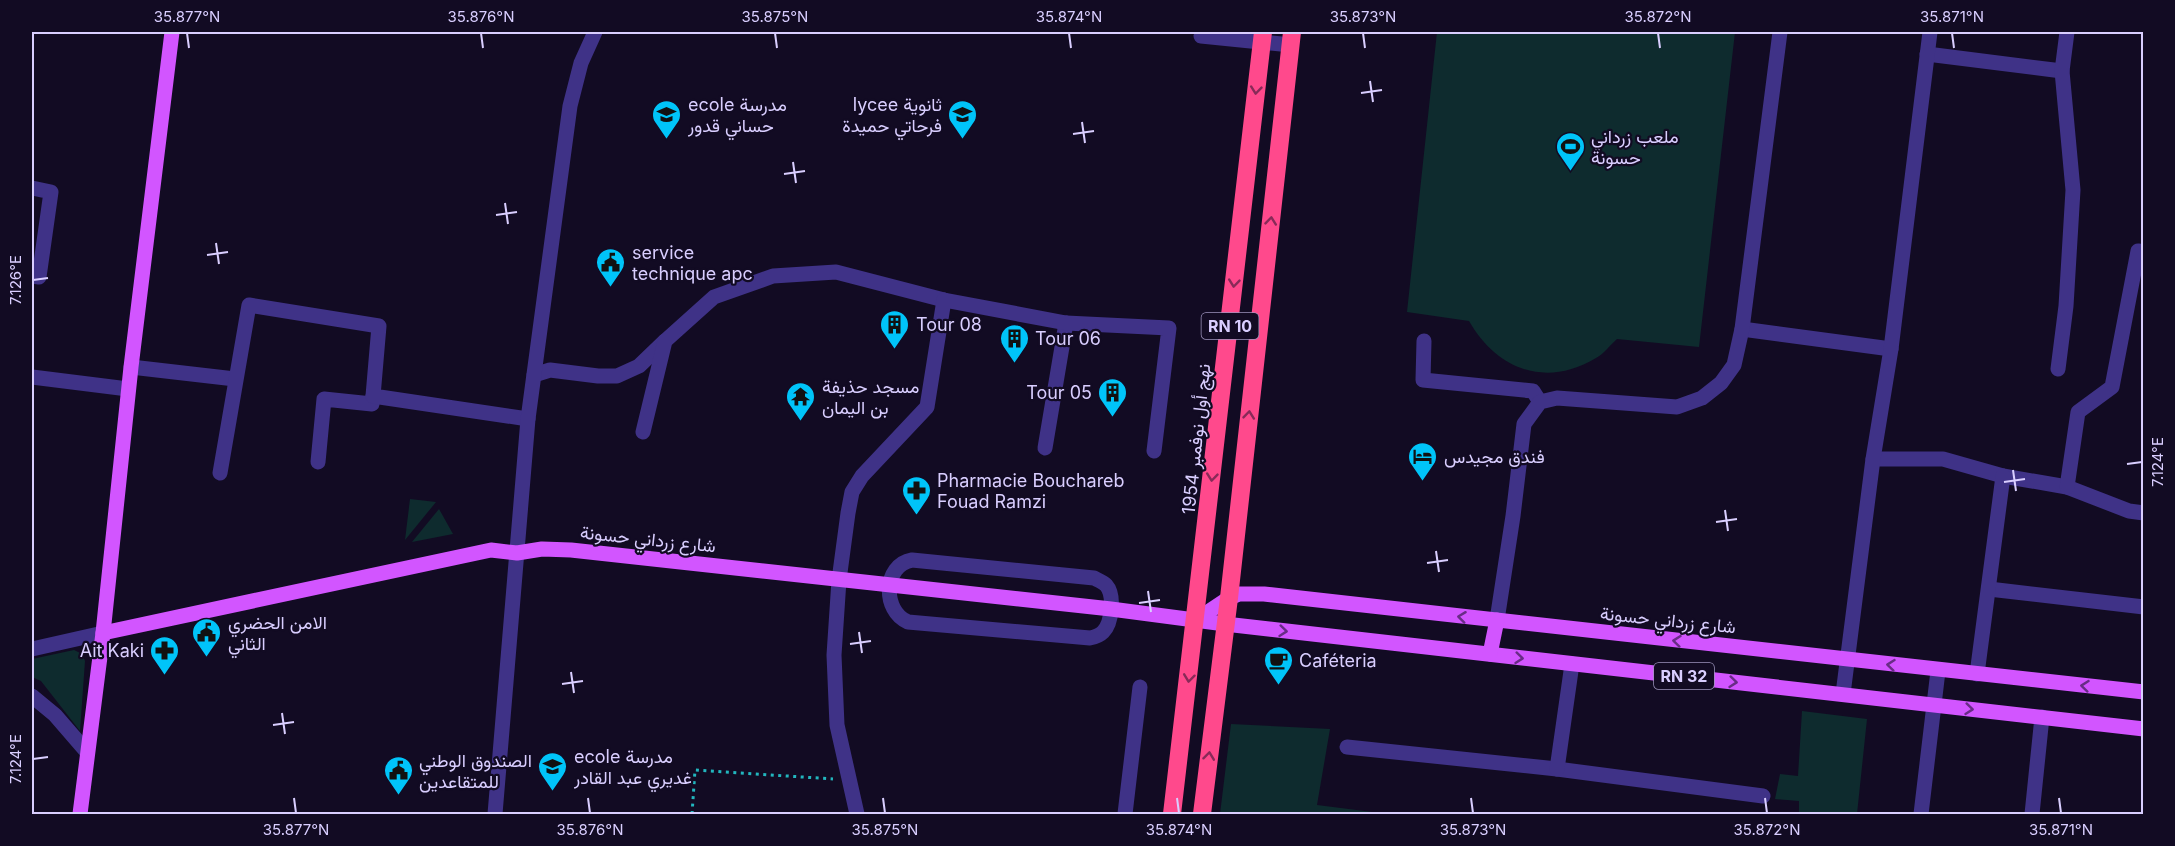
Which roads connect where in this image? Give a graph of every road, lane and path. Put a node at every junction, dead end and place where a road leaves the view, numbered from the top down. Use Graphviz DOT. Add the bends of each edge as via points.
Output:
graph roads {
  1 [pos="172,32"];
  2 [pos="596,32"];
  3 [pos="1780,32"];
  4 [pos="1929,32"];
  5 [pos="2067,32"];
  6 [pos="1227,35"];
  7 [pos="1201,36"];
  8 [pos="1262,37"];
  9 [pos="1291,38"];
  10 [pos="1927,54"];
  11 [pos="2062,71"];
  12 [pos="32,188"];
  13 [pos="2144,252"];
  14 [pos="32,276"];
  15 [pos="944,300"];
  16 [pos="1066,323"];
  17 [pos="1742,329"];
  18 [pos="665,341"];
  19 [pos="1424,341"];
  20 [pos="1891,350"];
  21 [pos="130,367"];
  22 [pos="2058,369"];
  23 [pos="534,375"];
  24 [pos="32,377"];
  25 [pos="236,379"];
  26 [pos="128,389"];
  27 [pos="373,396"];
  28 [pos="1540,402"];
  29 [pos="528,419"];
  30 [pos="643,432"];
  31 [pos="1044,448"];
  32 [pos="1154,451"];
  33 [pos="1873,459"];
  34 [pos="318,462"];
  35 [pos="220,473"];
  36 [pos="2003,476"];
  37 [pos="2067,487"];
  38 [pos="2144,513"];
  39 [pos="517,553"];
  40 [pos="839,580"];
  41 [pos="890,586"];
  42 [pos="1989,589"];
  43 [pos="1229,598"];
  44 [pos="2144,607"];
  45 [pos="1111,609"];
  46 [pos="1196,620"];
  47 [pos="1497,620"];
  48 [pos="1225,624"];
  49 [pos="103,633"];
  50 [pos="32,649"];
  51 [pos="1490,654"];
  52 [pos="1847,660"];
  53 [pos="1572,664"];
  54 [pos="1938,670"];
  55 [pos="1977,674"];
  56 [pos="1140,687"];
  57 [pos="2144,692"];
  58 [pos="1843,694"];
  59 [pos="32,696"];
  60 [pos="1934,705"];
  61 [pos="2042,717"];
  62 [pos="2144,729"];
  63 [pos="1347,747"];
  64 [pos="87,752"];
  65 [pos="1557,769"];
  66 [pos="850,780"];
  67 [pos="1763,796"];
  68 [pos="80,814"];
  69 [pos="495,814"];
  70 [pos="692,814"];
  71 [pos="857,814"];
  72 [pos="1125,814"];
  73 [pos="1172,814"];
  74 [pos="1202,814"];
  75 [pos="1921,814"];
  76 [pos="2032,814"];
  1 -- 21 [label="main road"];
  2 -- 23 [label="street" via="581,63 570,106"];
  3 -- 17 [label="street"];
  4 -- 10 [label="street"];
  5 -- 11 [label="street"];
  6 -- 7 [label="street"];
  6 -- 8 [label="street"];
  8 -- 9 [label="street"];
  8 -- 46 [label="highway, نهج أول نوفمبر 1954 / RN 10, one-way"];
  43 -- 9 [label="highway, RN 10, one-way"];
  10 -- 11 [label="street"];
  10 -- 20 [label="street"];
  11 -- 22 [label="street" via="2073,190"];
  12 -- 14 [label="street" via="51,192 39,277"];
  13 -- 37 [label="street" via="2138,251 2112,387 2078,412"];
  15 -- 16 [label="street"];
  15 -- 18 [label="street" via="836,272 774,276 714,297"];
  15 -- 40 [label="street" via="927,406 852,492"];
  16 -- 31 [label="street"];
  16 -- 32 [label="street" via="1169,328"];
  17 -- 20 [label="street"];
  17 -- 28 [label="street" via="1734,365 1721,383 1702,398 1677,407 1557,398"];
  18 -- 23 [label="street" via="639,366 617,376 550,370"];
  18 -- 30 [label="street"];
  19 -- 28 [label="street" via="1423,380 1533,392"];
  20 -- 33 [label="street"];
  21 -- 25 [label="street"];
  21 -- 26 [label="main road"];
  23 -- 29 [label="street"];
  24 -- 26 [label="street"];
  25 -- 27 [label="street" via="249,305 379,326"];
  25 -- 35 [label="street"];
  26 -- 49 [label="main road"];
  27 -- 29 [label="street"];
  27 -- 34 [label="street" via="372,404 324,399"];
  28 -- 47 [label="street" via="1524,424"];
  29 -- 39 [label="street"];
  33 -- 36 [label="street" via="1943,459"];
  33 -- 52 [label="street"];
  36 -- 37 [label="street"];
  36 -- 42 [label="street"];
  37 -- 38 [label="street"];
  39 -- 40 [label="main road, شارع زرداني حسونة" via="571,550"];
  39 -- 49 [label="main road, شارع زرداني حسونة" via="491,550"];
  39 -- 69 [label="street"];
  40 -- 41 [label="main road, شارع زرداني حسونة"];
  40 -- 66 [label="street" via="834,655 837,725"];
  41 -- 45 [label="main road, شارع زرداني حسونة"];
  41 -- 45 [label="street" via="897,566 912,560 1094,578 1107,586"];
  41 -- 45 [label="street" via="894,612 908,621 1090,638 1104,631"];
  42 -- 44 [label="street"];
  42 -- 55 [label="street"];
  43 -- 46 [label="main road, شارع زرداني حسونة / RN 32"];
  47 -- 43 [label="main road, شارع زرداني حسونة / RN 32, one-way" via="1264,594"];
  43 -- 48 [label="highway, RN 10"];
  45 -- 46 [label="main road, شارع زرداني حسونة"];
  46 -- 48 [label="main road, شارع زرداني حسونة / RN 32"];
  46 -- 73 [label="highway, نهج أول نوفمبر 1954 / RN 10, one-way"];
  47 -- 51 [label="main road"];
  52 -- 47 [label="main road, شارع زرداني حسونة / RN 32, one-way"];
  48 -- 51 [label="main road, شارع زرداني حسونة / RN 32, one-way"];
  74 -- 48 [label="highway, RN 10, one-way"];
  49 -- 50 [label="street"];
  49 -- 64 [label="main road"];
  51 -- 53 [label="main road, شارع زرداني حسونة / RN 32, one-way"];
  54 -- 52 [label="main road, شارع زرداني حسونة / RN 32, one-way"];
  52 -- 58 [label="street"];
  53 -- 58 [label="main road, شارع زرداني حسونة / RN 32, one-way"];
  53 -- 65 [label="street"];
  54 -- 55 [label="main road, شارع زرداني حسونة / RN 32"];
  54 -- 60 [label="street"];
  57 -- 55 [label="main road, شارع زرداني حسونة / RN 32, one-way"];
  56 -- 72 [label="street"];
  58 -- 60 [label="main road, شارع زرداني حسونة / RN 32"];
  59 -- 64 [label="street" via="55,715"];
  60 -- 61 [label="main road, شارع زرداني حسونة / RN 32, one-way"];
  60 -- 75 [label="street"];
  61 -- 62 [label="main road, شارع زرداني حسونة / RN 32"];
  61 -- 76 [label="street"];
  63 -- 65 [label="street"];
  64 -- 68 [label="main road"];
  65 -- 67 [label="street"];
  66 -- 70 [label="path" via="695,770"];
  66 -- 71 [label="street"];
}
